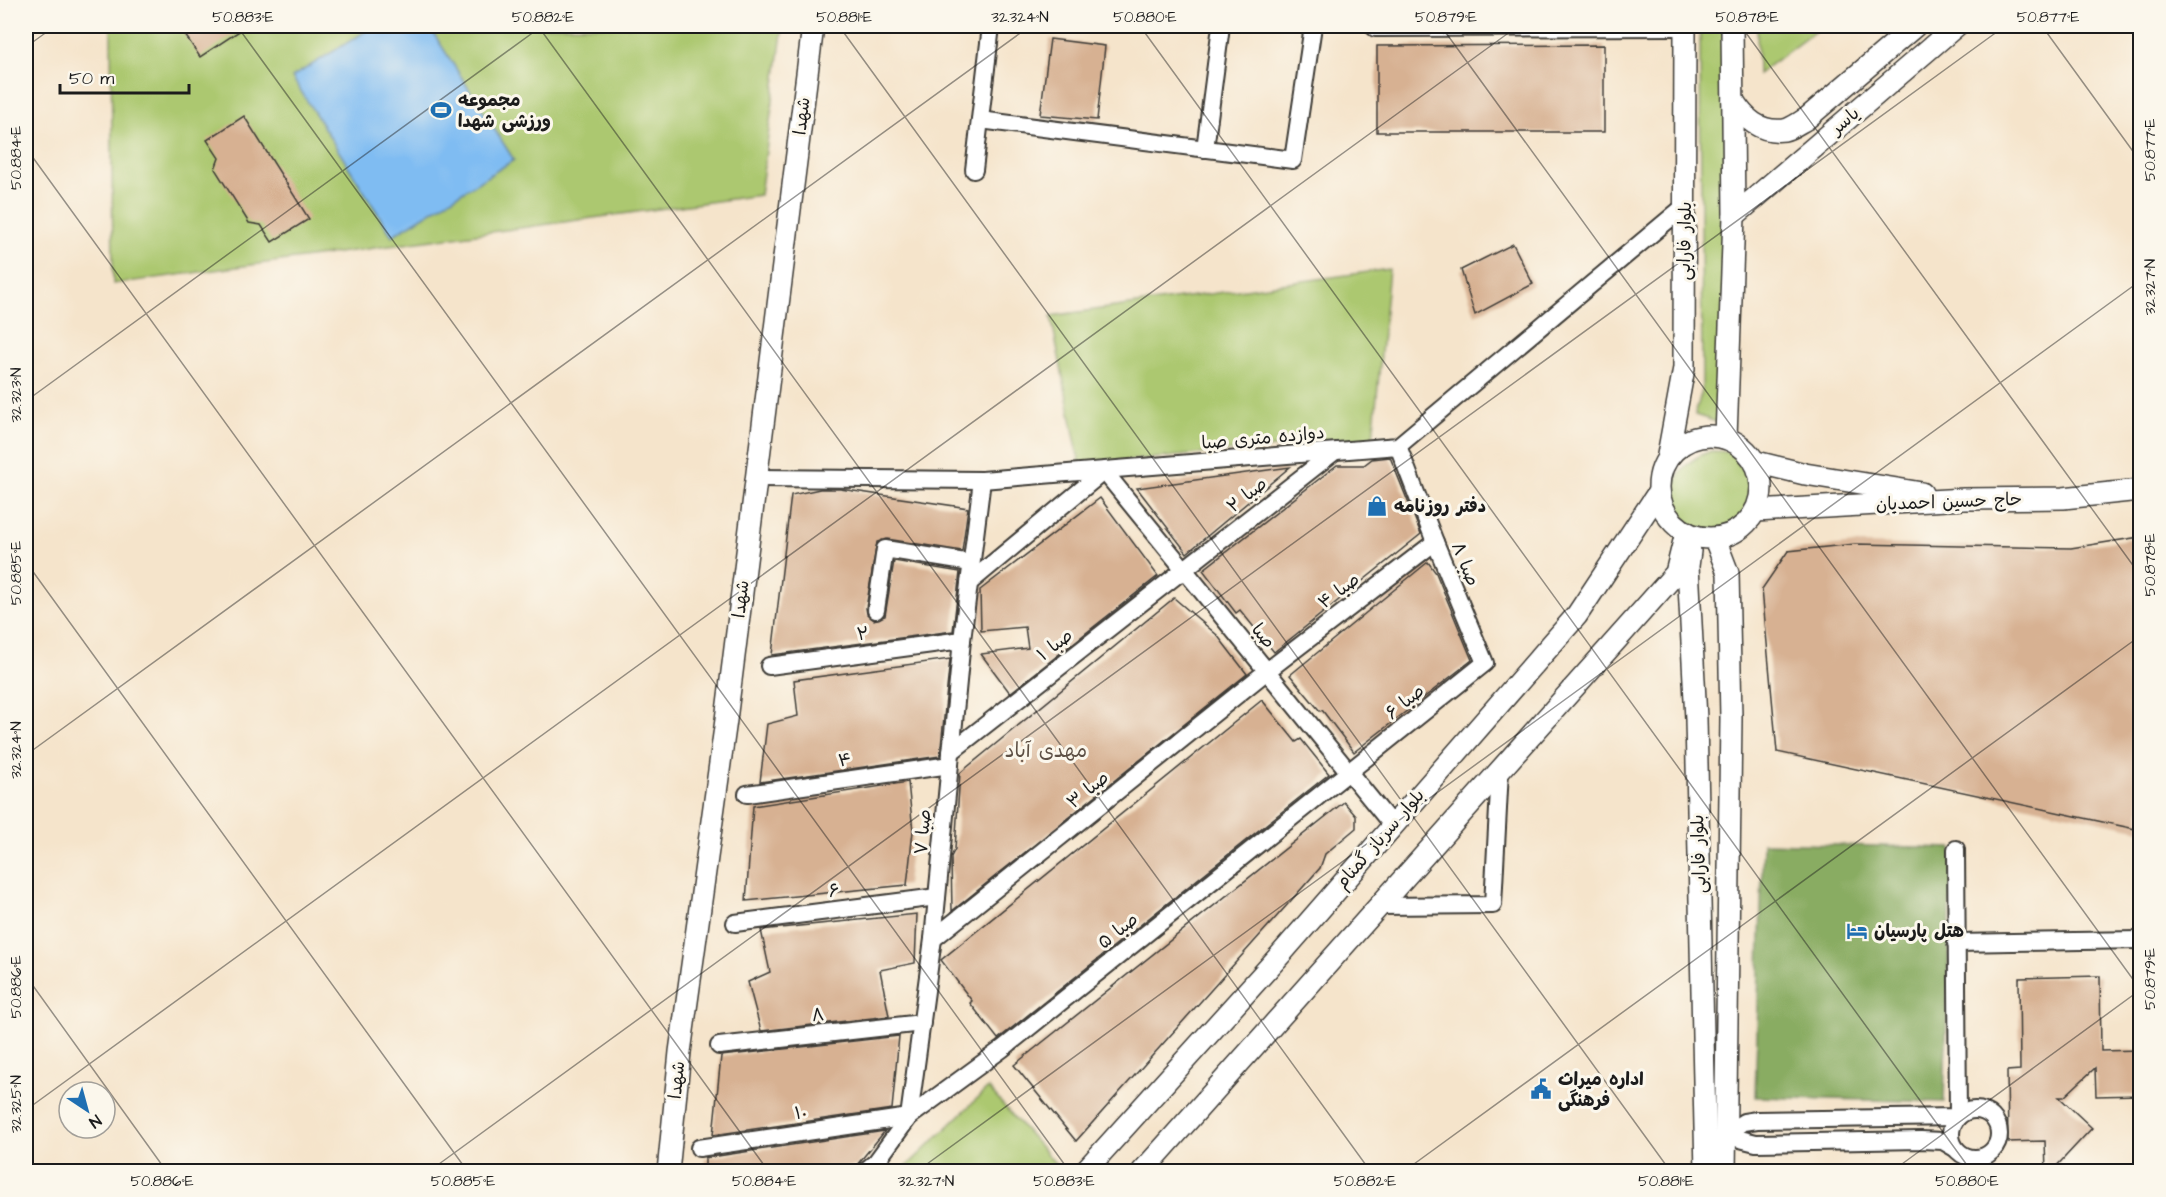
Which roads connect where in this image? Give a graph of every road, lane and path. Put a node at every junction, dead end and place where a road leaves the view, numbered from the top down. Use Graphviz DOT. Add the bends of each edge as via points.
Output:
graph roads {
  1 [pos="813,26"];
  2 [pos="991,26"];
  3 [pos="1221,26"];
  4 [pos="1313,26"];
  5 [pos="1685,26"];
  6 [pos="1732,26"];
  7 [pos="1915,26"];
  8 [pos="1956,26"];
  9 [pos="1375,28"];
  10 [pos="1732,100"];
  11 [pos="980,120"];
  12 [pos="1205,149"];
  13 [pos="974,170"];
  14 [pos="1686,205"];
  15 [pos="1734,216"];
  16 [pos="1726,437"];
  17 [pos="1398,446"];
  18 [pos="1335,451"];
  19 [pos="1668,456"];
  20 [pos="1756,462"];
  21 [pos="1104,471"];
  22 [pos="756,478"];
  23 [pos="982,480"];
  24 [pos="2140,490"];
  25 [pos="1658,493"];
  26 [pos="1964,499"];
  27 [pos="1756,511"];
  28 [pos="1689,534"];
  29 [pos="1715,539"];
  30 [pos="1435,542"];
  31 [pos="971,563"];
  32 [pos="1184,569"];
  33 [pos="969,583"];
  34 [pos="876,610"];
  35 [pos="962,640"];
  36 [pos="1485,663"];
  37 [pos="769,666"];
  38 [pos="1267,671"];
  39 [pos="1731,718"];
  40 [pos="1696,719"];
  41 [pos="950,758"];
  42 [pos="1500,770"];
  43 [pos="1349,772"];
  44 [pos="747,794"];
  45 [pos="1392,825"];
  46 [pos="1956,849"];
  47 [pos="937,897"];
  48 [pos="1378,906"];
  49 [pos="735,923"];
  50 [pos="933,939"];
  51 [pos="2140,939"];
  52 [pos="1956,943"];
  53 [pos="922,1023"];
  54 [pos="719,1046"];
  55 [pos="909,1117"];
  56 [pos="1958,1117"];
  57 [pos="1715,1132"];
  58 [pos="699,1148"];
  59 [pos="1955,1148"];
  60 [pos="668,1172"];
  61 [pos="864,1172"];
  62 [pos="1084,1172"];
  63 [pos="1142,1172"];
  64 [pos="1706,1172"];
  65 [pos="1725,1172"];
  1 -- 22 [label="main road, شهدا"];
  2 -- 11 [label="street"];
  3 -- 12 [label="street"];
  4 -- 12 [label="street" via="1293,160"];
  5 -- 9 [label="street"];
  5 -- 14 [label="main road, بلوار فارابی"];
  6 -- 10 [label="main road"];
  7 -- 10 [label="main road, یاسر" via="1806,119 1785,130 1745,119"];
  8 -- 15 [label="main road, یاسر"];
  10 -- 15 [label="main road"];
  11 -- 12 [label="street"];
  11 -- 13 [label="street"];
  14 -- 17 [label="street"];
  14 -- 19 [label="main road, بلوار فارابی" via="1684,368"];
  15 -- 16 [label="main road"];
  16 -- 19 [label="main road" via="1697,436"];
  16 -- 20 [label="main road" via="1743,447"];
  17 -- 18 [label="street, دوازده متری صبا"];
  17 -- 30 [label="street, صبا ۸"];
  18 -- 21 [label="street, دوازده متری صبا"];
  18 -- 32 [label="street, صبا ۲"];
  19 -- 25 [label="main road" via="1660,473"];
  20 -- 26 [label="main road" via="1805,474"];
  20 -- 27 [label="main road" via="1762,486"];
  21 -- 23 [label="street, دوازده متری صبا"];
  21 -- 32 [label="street, صبا"];
  21 -- 33 [label="street"];
  22 -- 23 [label="street, دوازده متری صبا"];
  22 -- 60 [label="main road, شهدا" via="680,1052"];
  23 -- 31 [label="street, صبا ۷"];
  24 -- 26 [label="main road, حاج حسین احمدیان" via="2063,498"];
  25 -- 28 [label="main road" via="1667,517"];
  25 -- 45 [label="main road, بلوار سرباز گمنام" via="1577,615"];
  26 -- 27 [label="main road, حاج حسین احمدیان"];
  27 -- 29 [label="main road" via="1739,530"];
  28 -- 29 [label="main road"];
  28 -- 40 [label="main road, بلوار فارابی"];
  28 -- 42 [label="main road" via="1676,573"];
  29 -- 39 [label="main road, بلوار فارابی" via="1728,573"];
  30 -- 36 [label="street, صبا ۸"];
  30 -- 38 [label="street, صبا ۴"];
  31 -- 33 [label="street, صبا ۷"];
  31 -- 34 [label="street" via="885,549"];
  32 -- 38 [label="street, صبا"];
  32 -- 41 [label="street, صبا ۱"];
  33 -- 35 [label="street, صبا ۷"];
  35 -- 37 [label="street, ۲"];
  35 -- 41 [label="street, صبا ۷"];
  36 -- 43 [label="street, صبا ۶"];
  38 -- 43 [label="street, صبا"];
  38 -- 50 [label="street, صبا ۳"];
  39 -- 40 [label="main road"];
  39 -- 57 [label="main road, بلوار فارابی"];
  40 -- 57 [label="main road, بلوار فارابی"];
  41 -- 44 [label="street, ۴"];
  41 -- 47 [label="street, صبا ۷"];
  42 -- 48 [label="main road"];
  42 -- 48 [label="street" via="1493,905"];
  43 -- 45 [label="street, صبا"];
  43 -- 55 [label="street, صبا ۵" via="1002,1049"];
  45 -- 62 [label="main road, بلوار سرباز گمنام"];
  46 -- 52 [label="street"];
  47 -- 49 [label="street, ۶"];
  47 -- 50 [label="street, صبا ۷"];
  48 -- 63 [label="main road"];
  50 -- 53 [label="street, صبا ۷"];
  51 -- 52 [label="street"];
  52 -- 56 [label="street"];
  53 -- 54 [label="street, ۸"];
  53 -- 55 [label="street, صبا ۷"];
  55 -- 58 [label="street, ۱۰"];
  55 -- 61 [label="street, صبا ۷"];
  56 -- 57 [label="street" via="1757,1120"];
  56 -- 59 [label="street" via="1951,1133"];
  56 -- 59 [label="street" via="1970,1111 1985,1113 1996,1124 1998,1139 1990,1153 1975,1158"];
  57 -- 59 [label="street" via="1756,1143 1921,1140 1943,1141"];
  57 -- 64 [label="main road, بلوار فارابی"];
  57 -- 65 [label="main road, بلوار فارابی"];
}
